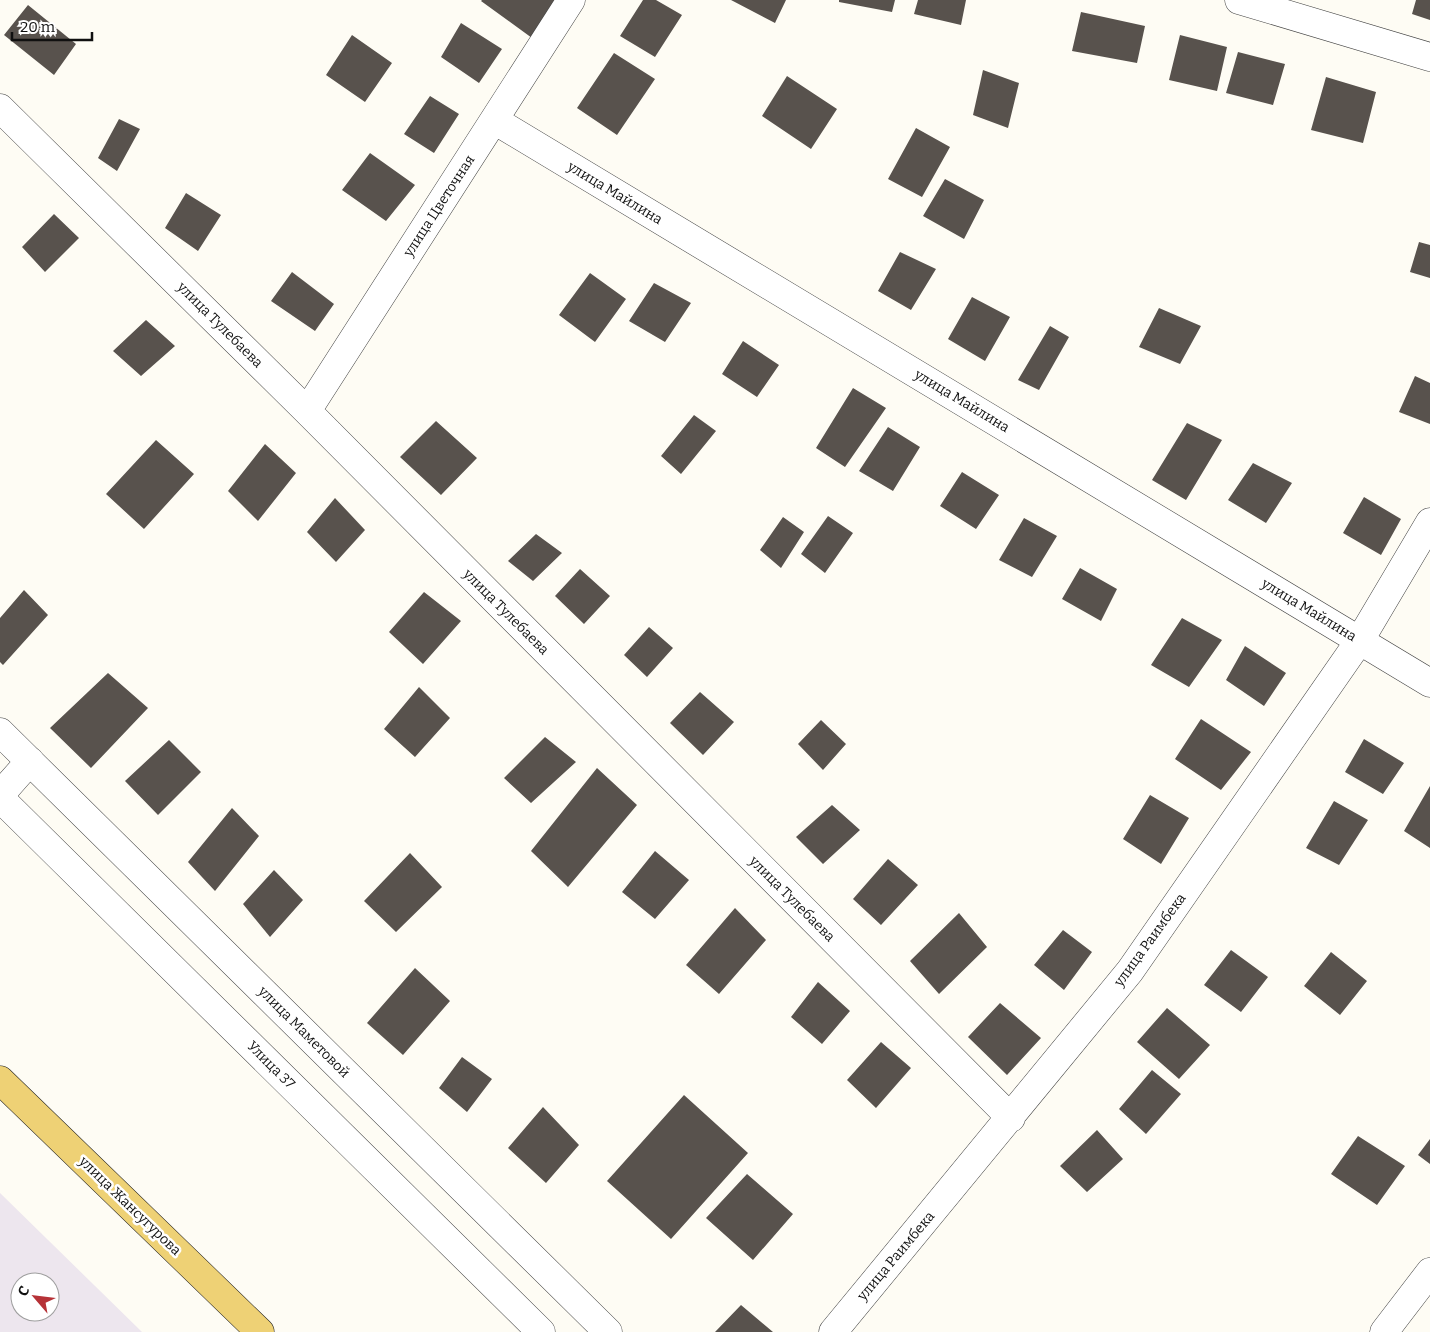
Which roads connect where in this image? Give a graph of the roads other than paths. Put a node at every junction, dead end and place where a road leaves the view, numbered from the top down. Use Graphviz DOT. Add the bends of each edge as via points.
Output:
graph roads {
  1 [pos="571,0"];
  2 [pos="1239,0"];
  3 [pos="1430,58"];
  4 [pos="0,108"];
  5 [pos="494,120"];
  6 [pos="307,411"];
  7 [pos="1430,522"];
  8 [pos="1360,640"];
  9 [pos="1430,683"];
  10 [pos="0,732"];
  11 [pos="30,761"];
  12 [pos="0,797"];
  13 [pos="0,1080"];
  14 [pos="1011,1118"];
  15 [pos="1430,1272"];
  16 [pos="260,1332"];
  17 [pos="541,1332"];
  18 [pos="608,1332"];
  19 [pos="833,1332"];
  20 [pos="1384,1332"];
  1 -- 5 [label="street, улица Цветочная"];
  2 -- 3 [label="street"];
  4 -- 6 [label="street, улица Тулебаева"];
  5 -- 6 [label="street, улица Цветочная"];
  5 -- 8 [label="street, улица Майлина"];
  6 -- 14 [label="street, улица Тулебаева"];
  7 -- 8 [label="street, улица Раимбека"];
  8 -- 9 [label="street, улица Майлина"];
  8 -- 14 [label="street, улица Раимбека" via="1130,970"];
  10 -- 11 [label="street, улица Маметовой"];
  11 -- 12 [label="street"];
  11 -- 18 [label="street, улица Маметовой"];
  12 -- 17 [label="street, Улица 37"];
  13 -- 16 [label="main road, улица Жансугурова"];
  14 -- 19 [label="street, улица Раимбека"];
  15 -- 20 [label="street"];
}
